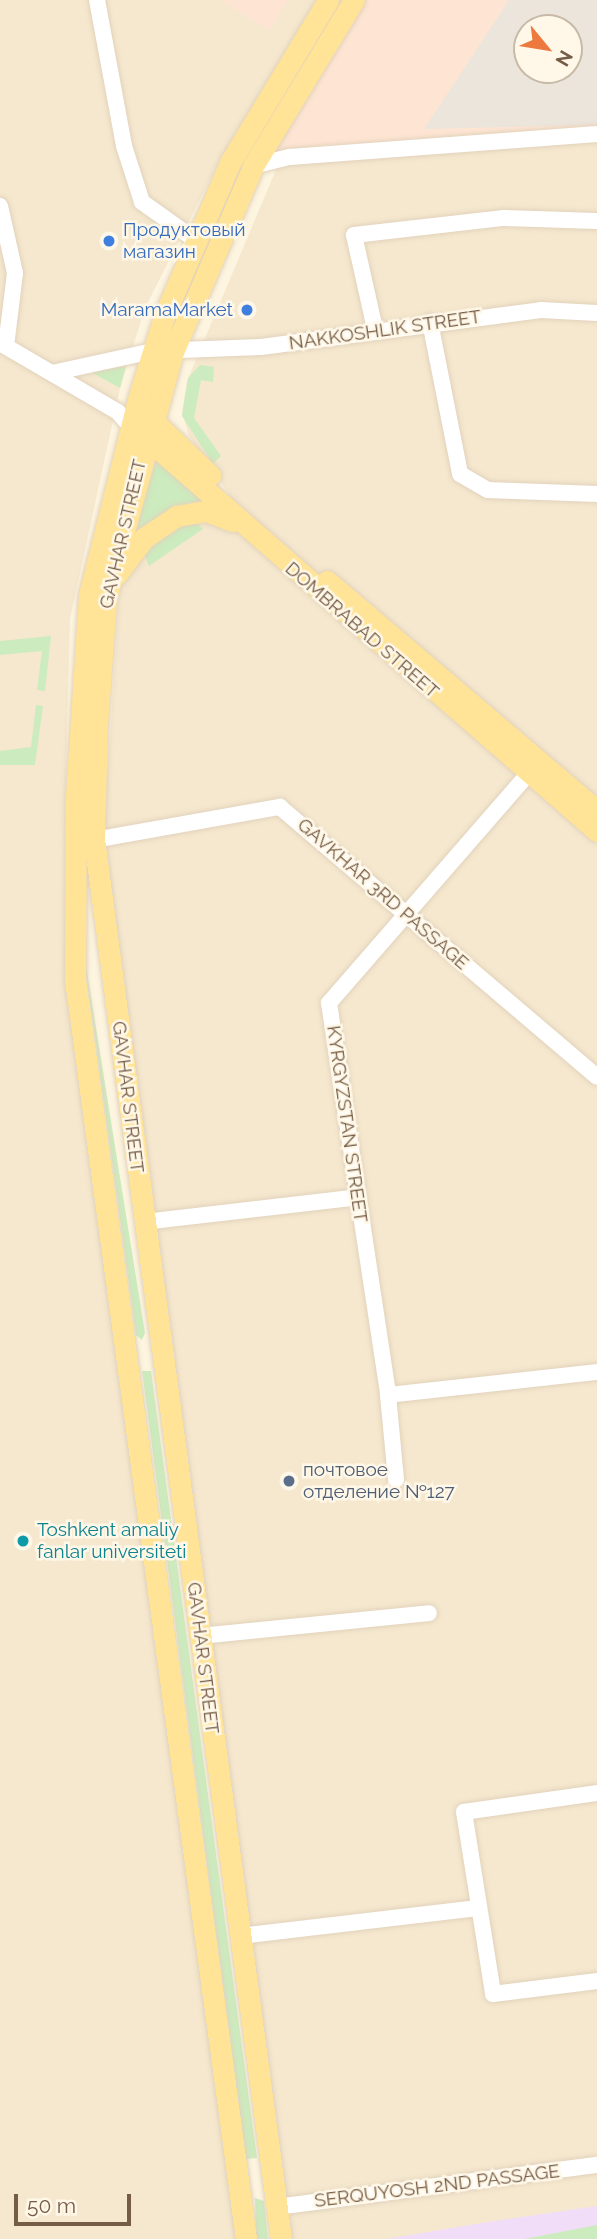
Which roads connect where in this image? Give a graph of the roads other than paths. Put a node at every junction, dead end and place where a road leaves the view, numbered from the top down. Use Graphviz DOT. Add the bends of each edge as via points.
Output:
graph roads {
  1 [pos="97,0"];
  2 [pos="328,0"];
  3 [pos="354,0"];
  4 [pos="597,134"];
  5 [pos="253,166"];
  6 [pos="0,206"];
  7 [pos="597,221"];
  8 [pos="194,239"];
  9 [pos="597,313"];
  10 [pos="429,322"];
  11 [pos="375,329"];
  12 [pos="3,345"];
  13 [pos="163,352"];
  14 [pos="52,373"];
  15 [pos="136,419"];
  16 [pos="597,494"];
  17 [pos="246,531"];
  18 [pos="106,598"];
  19 [pos="534,767"];
  20 [pos="597,811"];
  21 [pos="597,831"];
  22 [pos="94,839"];
  23 [pos="405,914"];
  24 [pos="597,1077"];
  25 [pos="359,1197"];
  26 [pos="144,1222"];
  27 [pos="165,1354"];
  28 [pos="131,1360"];
  29 [pos="597,1372"];
  30 [pos="387,1395"];
  31 [pos="396,1480"];
  32 [pos="429,1613"];
  33 [pos="200,1636"];
  34 [pos="597,1793"];
  35 [pos="478,1908"];
  36 [pos="239,1937"];
  37 [pos="597,1982"];
  38 [pos="597,2165"];
  39 [pos="272,2169"];
  40 [pos="238,2174"];
  41 [pos="277,2207"];
  42 [pos="246,2239"];
  43 [pos="281,2239"];
  1 -- 8 [label="street" via="124,146 142,202"];
  2 -- 8 [label="main road, GAVHAR STREET" via="231,161"];
  3 -- 5 [label="main road, GAVHAR STREET"];
  4 -- 5 [label="street" via="289,157"];
  5 -- 13 [label="main road, GAVHAR STREET"];
  6 -- 12 [label="street" via="15,273"];
  7 -- 11 [label="street" via="504,218 354,234"];
  8 -- 13 [label="main road, GAVHAR STREET"];
  9 -- 10 [label="street, NAKKOSHLIK STREET" via="541,310"];
  10 -- 11 [label="street, NAKKOSHLIK STREET"];
  10 -- 16 [label="street" via="460,474 488,490"];
  11 -- 13 [label="street, NAKKOSHLIK STREET" via="261,347"];
  12 -- 14 [label="street"];
  13 -- 14 [label="street, NAKKOSHLIK STREET"];
  13 -- 15 [label="main road, GAVHAR STREET"];
  14 -- 15 [label="street"];
  15 -- 17 [label="main road, DOMBRABAD STREET"];
  15 -- 18 [label="main road, GAVHAR STREET"];
  15 -- 19 [label="main road, DOMBRABAD STREET" via="181,444 234,502"];
  15 -- 28 [label="main road, GAVHAR STREET" via="85,621 75,980"];
  17 -- 18 [label="main road" via="214,512 177,516 133,549"];
  17 -- 19 [label="main road, DOMBRABAD STREET"];
  18 -- 22 [label="main road, GAVHAR STREET"];
  19 -- 20 [label="main road, DOMBRABAD STREET"];
  19 -- 21 [label="main road, DOMBRABAD STREET"];
  19 -- 23 [label="street, KYRGYZSTAN STREET"];
  22 -- 23 [label="street, GAVKHAR 3RD PASSAGE" via="281,807"];
  22 -- 26 [label="main road, GAVHAR STREET"];
  23 -- 24 [label="street, GAVKHAR 3RD PASSAGE"];
  23 -- 25 [label="street, KYRGYZSTAN STREET" via="329,1003"];
  25 -- 26 [label="street"];
  25 -- 30 [label="street, KYRGYZSTAN STREET"];
  26 -- 27 [label="main road, GAVHAR STREET"];
  27 -- 28 [label="main road"];
  27 -- 33 [label="main road, GAVHAR STREET"];
  28 -- 40 [label="main road, GAVHAR STREET"];
  29 -- 30 [label="street"];
  30 -- 31 [label="street, KYRGYZSTAN STREET"];
  32 -- 33 [label="street"];
  33 -- 36 [label="main road, GAVHAR STREET"];
  34 -- 35 [label="street" via="464,1812"];
  35 -- 36 [label="street"];
  35 -- 37 [label="street" via="493,1994"];
  36 -- 39 [label="main road, GAVHAR STREET"];
  38 -- 41 [label="street, SERQUYOSH 2ND PASSAGE"];
  39 -- 40 [label="main road" via="257,2184"];
  39 -- 41 [label="main road, GAVHAR STREET"];
  40 -- 42 [label="main road, GAVHAR STREET"];
  41 -- 43 [label="main road, GAVHAR STREET"];
}
